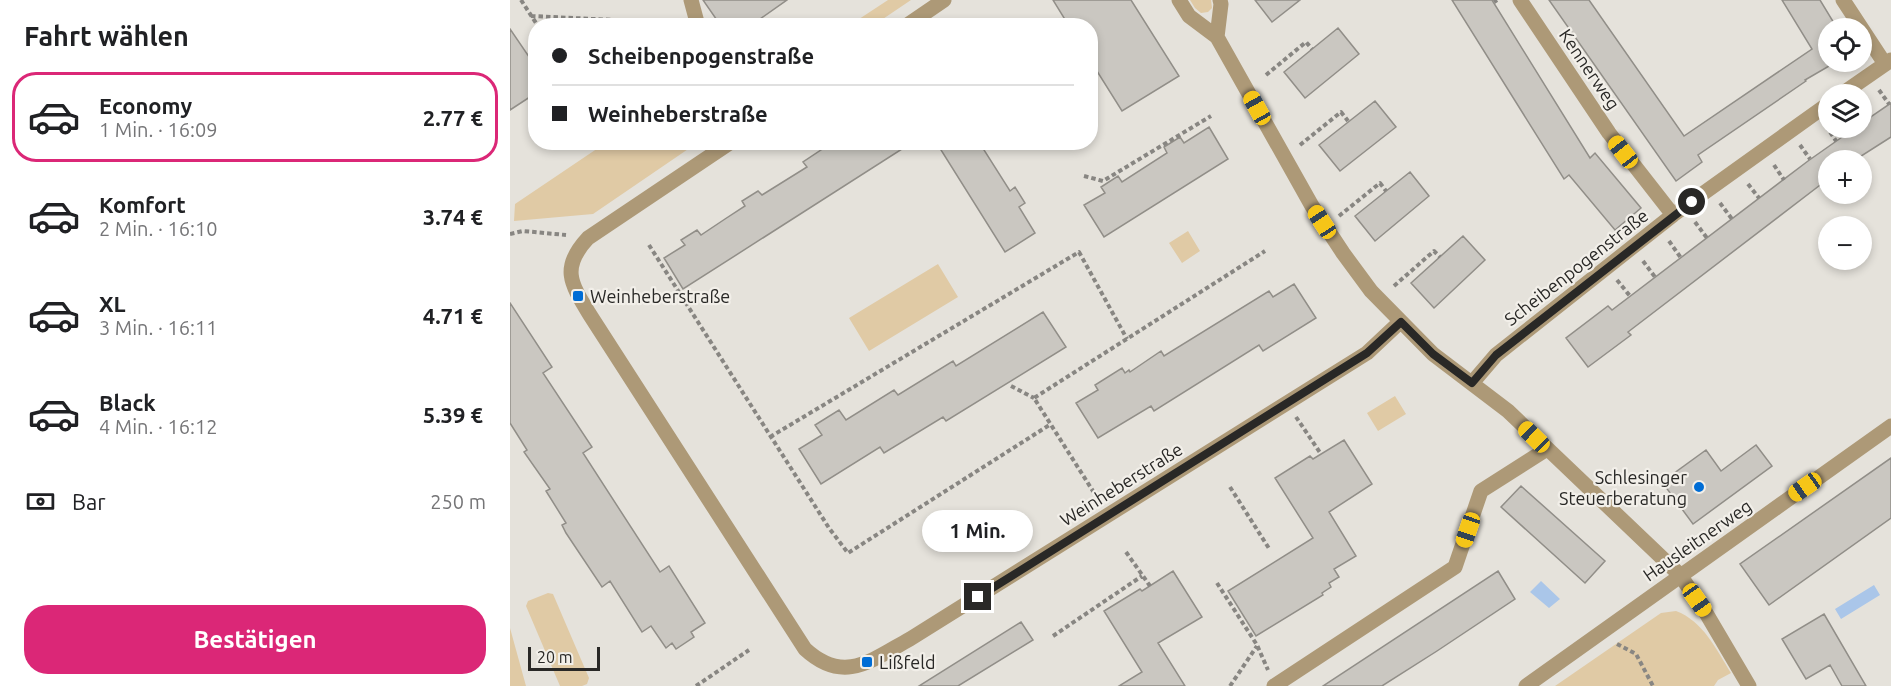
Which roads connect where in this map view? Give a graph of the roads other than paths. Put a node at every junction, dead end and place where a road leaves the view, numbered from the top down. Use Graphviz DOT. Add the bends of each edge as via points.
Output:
graph roads {
  1 [pos="690,0"];
  2 [pos="944,0"];
  3 [pos="1179,0"];
  4 [pos="1220,0"];
  5 [pos="1520,0"];
  6 [pos="1844,0"];
  7 [pos="696,18"];
  8 [pos="918,18"];
  9 [pos="1217,37"];
  10 [pos="1888,62"];
  11 [pos="1856,84"];
  12 [pos="1818,111"];
  13 [pos="719,150"];
  14 [pos="1673,215"];
  15 [pos="1401,322"];
  16 [pos="1472,383"];
  17 [pos="1891,426"];
  18 [pos="1547,449"];
  19 [pos="1680,575"];
  20 [pos="1274,686"];
  21 [pos="1526,686"];
  22 [pos="1749,686"];
  1 -- 7 [label="street"];
  2 -- 8 [label="street"];
  3 -- 9 [label="street" via="1189,16"];
  4 -- 9 [label="street"];
  5 -- 14 [label="street, Kennerweg" via="1609,133"];
  6 -- 10 [label="street"];
  9 -- 15 [label="street" via="1312,206 1371,291"];
  10 -- 11 [label="street"];
  12 -- 14 [label="street, Scheibenpogenstraße"];
  13 -- 15 [label="street, Weinheberstraße" via="588,238 576,251 571,279 805,649 817,661 834,667 850,668 867,662 910,639 1367,353"];
  14 -- 16 [label="street, Scheibenpogenstraße" via="1496,355"];
  15 -- 16 [label="street" via="1433,354"];
  16 -- 18 [label="street"];
  17 -- 19 [label="street, Hausleitnerweg"];
  18 -- 19 [label="street"];
  18 -- 20 [label="street" via="1481,491 1455,567"];
  19 -- 21 [label="street, Hausleitnerweg"];
  19 -- 22 [label="street"];
}
